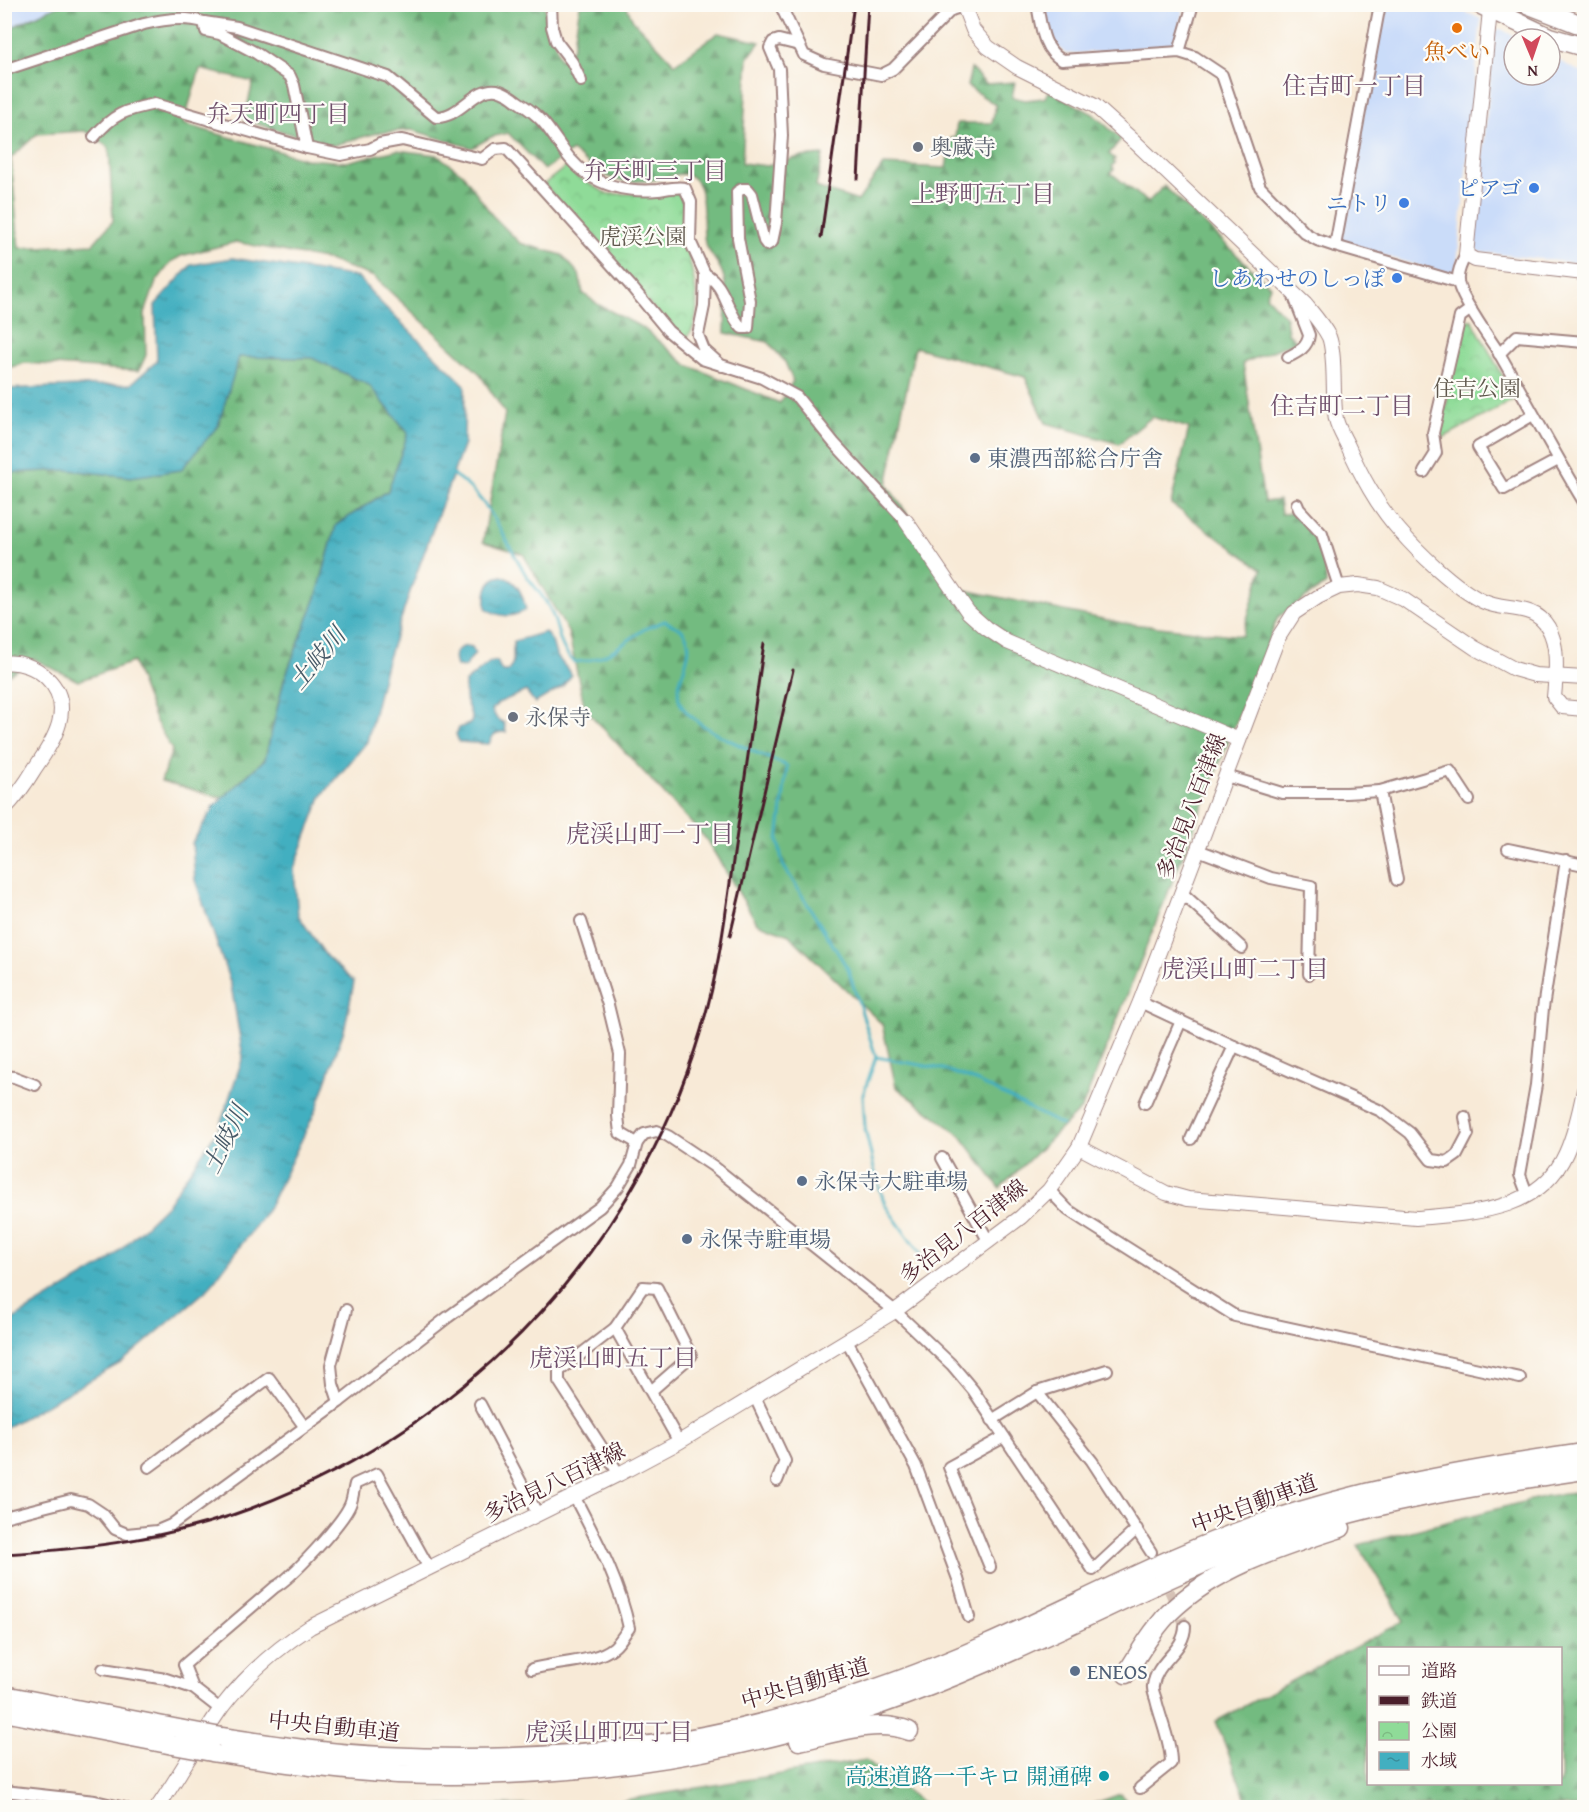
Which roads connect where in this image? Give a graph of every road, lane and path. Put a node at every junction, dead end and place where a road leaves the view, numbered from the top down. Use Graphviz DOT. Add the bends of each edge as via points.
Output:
graph roads {
  1 [pos="551,4"];
  2 [pos="780,4"];
  3 [pos="1036,4"];
  4 [pos="1192,4"];
  5 [pos="1380,4"];
  6 [pos="1527,4"];
  7 [pos="963,5"];
  8 [pos="1485,7"];
  9 [pos="204,22"];
  10 [pos="1579,25"];
  11 [pos="1528,27"];
  12 [pos="1562,41"];
  13 [pos="799,45"];
  14 [pos="1562,45"];
  15 [pos="1584,47"];
  16 [pos="1179,52"];
  17 [pos="1584,58"];
  18 [pos="4,70"];
  19 [pos="581,81"];
  20 [pos="94,138"];
  21 [pos="307,148"];
  22 [pos="1335,246"];
  23 [pos="1466,255"];
  24 [pos="1584,273"];
  25 [pos="705,274"];
  26 [pos="1458,282"];
  27 [pos="1293,294"];
  28 [pos="1471,309"];
  29 [pos="698,335"];
  30 [pos="1584,342"];
  31 [pos="681,343"];
  32 [pos="1499,354"];
  33 [pos="1288,357"];
  34 [pos="722,366"];
  35 [pos="1533,415"];
  36 [pos="1558,460"];
  37 [pos="1424,472"];
  38 [pos="1584,502"];
  39 [pos="1297,504"];
  40 [pos="906,521"];
  41 [pos="1339,586"];
  42 [pos="4,663"];
  43 [pos="1556,677"];
  44 [pos="1584,678"];
  45 [pos="1584,709"];
  46 [pos="1239,740"];
  47 [pos="1226,776"];
  48 [pos="1380,790"];
  49 [pos="1470,800"];
  50 [pos="4,809"];
  51 [pos="1508,849"];
  52 [pos="1198,850"];
  53 [pos="1566,860"];
  54 [pos="1584,865"];
  55 [pos="1396,880"];
  56 [pos="1181,892"];
  57 [pos="581,921"];
  58 [pos="1242,948"];
  59 [pos="1310,974"];
  60 [pos="1140,1002"];
  61 [pos="1181,1021"];
  62 [pos="1234,1046"];
  63 [pos="4,1076"];
  64 [pos="35,1085"];
  65 [pos="1584,1090"];
  66 [pos="1145,1103"];
  67 [pos="1465,1117"];
  68 [pos="1191,1139"];
  69 [pos="637,1143"];
  70 [pos="1079,1147"];
  71 [pos="942,1158"];
  72 [pos="1049,1190"];
  73 [pos="1528,1196"];
  74 [pos="988,1242"];
  75 [pos="346,1310"];
  76 [pos="895,1311"];
  77 [pos="615,1328"];
  78 [pos="847,1341"];
  79 [pos="1107,1370"];
  80 [pos="1520,1378"];
  81 [pos="651,1391"];
  82 [pos="1037,1392"];
  83 [pos="754,1395"];
  84 [pos="339,1402"];
  85 [pos="480,1404"];
  86 [pos="992,1420"];
  87 [pos="304,1426"];
  88 [pos="1004,1437"];
  89 [pos="679,1442"];
  90 [pos="1584,1453"];
  91 [pos="149,1467"];
  92 [pos="1584,1470"];
  93 [pos="619,1474"];
  94 [pos="1534,1478"];
  95 [pos="777,1481"];
  96 [pos="574,1497"];
  97 [pos="537,1514"];
  98 [pos="4,1517"];
  99 [pos="1137,1529"];
  100 [pos="1151,1552"];
  101 [pos="990,1567"];
  102 [pos="429,1568"];
  103 [pos="969,1617"];
  104 [pos="1185,1626"];
  105 [pos="103,1669"];
  106 [pos="532,1670"];
  107 [pos="1126,1674"];
  108 [pos="193,1688"];
  109 [pos="4,1695"];
  110 [pos="220,1709"];
  111 [pos="4,1712"];
  112 [pos="909,1731"];
  113 [pos="176,1737"];
  114 [pos="217,1745"];
  115 [pos="637,1762"];
  116 [pos="1140,1788"];
  117 [pos="4,1791"];
  118 [pos="125,1808"];
  119 [pos="157,1808"];
  1 -- 19 [label="street" via="556,41"];
  2 -- 13 [label="street"];
  3 -- 16 [label="street" via="1047,46 1062,60"];
  4 -- 16 [label="street"];
  5 -- 22 [label="street"];
  6 -- 10 [label="highway"];
  7 -- 13 [label="street" via="951,10 893,69 881,75 824,64 804,55"];
  7 -- 27 [label="street" via="973,30 988,47 1017,67 1095,106"];
  8 -- 11 [label="highway"];
  8 -- 23 [label="street"];
  9 -- 18 [label="street" via="164,19"];
  9 -- 21 [label="street" via="206,31 256,53 290,76"];
  9 -- 25 [label="street" via="237,27 388,77 436,117 454,113 490,89 509,95 543,122 569,159 588,175 617,188 685,188 691,202 690,241"];
  12 -- 15 [label="highway"];
  13 -- 25 [label="street" via="779,40 770,48 779,69 781,114 772,242 764,241 752,194 748,189 737,192 738,238 750,301 748,328 741,328 736,322 716,279"];
  14 -- 17 [label="street"];
  16 -- 22 [label="street" via="1195,57 1222,75 1260,187 1305,233"];
  20 -- 21 [label="street" via="108,120 155,104"];
  21 -- 31 [label="street" via="341,155 402,140 482,159 495,149 506,148"];
  22 -- 26 [label="street"];
  23 -- 24 [label="street" via="1475,260"];
  23 -- 26 [label="street"];
  25 -- 29 [label="street"];
  26 -- 28 [label="street"];
  27 -- 33 [label="street" via="1309,340"];
  27 -- 43 [label="street" via="1321,323 1330,340 1336,422 1386,515 1415,548 1480,600 1541,617 1553,636"];
  28 -- 32 [label="street"];
  28 -- 37 [label="street" via="1460,317 1433,433 1436,453"];
  29 -- 31 [label="street" via="690,343"];
  29 -- 34 [label="street" via="704,350"];
  30 -- 32 [label="street" via="1517,336"];
  31 -- 34 [label="street" via="702,359"];
  32 -- 35 [label="street"];
  34 -- 40 [label="street" via="762,378 797,397"];
  35 -- 36 [label="street"];
  35 -- 36 [label="street" via="1478,447 1504,489"];
  36 -- 38 [label="street"];
  39 -- 41 [label="street" via="1322,534"];
  40 -- 46 [label="street" via="968,612 1007,642"];
  41 -- 43 [label="street" via="1378,588 1403,599 1474,648 1514,669"];
  41 -- 46 [label="street, 多治見八百津線" via="1294,613 1278,638"];
  42 -- 50 [label="street" via="40,671 57,690 62,712 52,743"];
  43 -- 44 [label="street"];
  43 -- 45 [label="street" via="1554,697 1562,707"];
  46 -- 47 [label="street, 多治見八百津線"];
  47 -- 48 [label="street" via="1282,794"];
  47 -- 52 [label="street, 多治見八百津線"];
  48 -- 49 [label="street" via="1450,771"];
  48 -- 55 [label="street"];
  51 -- 53 [label="street"];
  52 -- 56 [label="street, 多治見八百津線"];
  52 -- 59 [label="street" via="1272,879 1311,886"];
  53 -- 54 [label="street"];
  53 -- 73 [label="street" via="1520,1175"];
  56 -- 58 [label="street"];
  56 -- 60 [label="street, 多治見八百津線"];
  57 -- 69 [label="street" via="620,1054 620,1133"];
  60 -- 61 [label="street"];
  60 -- 70 [label="street, 多治見八百津線"];
  61 -- 62 [label="street"];
  61 -- 66 [label="street"];
  62 -- 67 [label="street" via="1381,1111 1410,1133 1431,1160 1447,1162 1457,1155 1468,1134"];
  62 -- 68 [label="street"];
  63 -- 64 [label="street"];
  65 -- 73 [label="street" via="1566,1153 1557,1169"];
  69 -- 76 [label="street" via="644,1134 657,1131 668,1136 713,1166"];
  69 -- 84 [label="street" via="618,1187 600,1206"];
  70 -- 72 [label="street, 多治見八百津線"];
  70 -- 73 [label="street" via="1167,1193 1188,1199 1416,1218 1472,1212"];
  71 -- 74 [label="street"];
  72 -- 74 [label="street, 多治見八百津線"];
  72 -- 80 [label="street" via="1068,1210 1235,1316"];
  74 -- 76 [label="street, 多治見八百津線"];
  75 -- 84 [label="street" via="331,1365"];
  76 -- 78 [label="street, 多治見八百津線"];
  76 -- 86 [label="street" via="952,1365"];
  77 -- 81 [label="street"];
  77 -- 81 [label="street" via="644,1287 657,1288 691,1356"];
  77 -- 93 [label="street" via="559,1371 559,1381"];
  78 -- 83 [label="street, 多治見八百津線"];
  78 -- 103 [label="street" via="916,1467"];
  79 -- 82 [label="street"];
  81 -- 89 [label="street"];
  82 -- 86 [label="street"];
  82 -- 99 [label="street" via="1092,1461"];
  83 -- 89 [label="street, 多治見八百津線"];
  83 -- 95 [label="street" via="785,1461"];
  84 -- 87 [label="street"];
  85 -- 97 [label="street"];
  86 -- 88 [label="street"];
  87 -- 91 [label="street" via="269,1378"];
  87 -- 98 [label="street" via="171,1525 157,1531 127,1534 88,1504 71,1500"];
  88 -- 99 [label="street" via="1093,1570"];
  88 -- 101 [label="street" via="949,1467"];
  89 -- 93 [label="street, 多治見八百津線"];
  90 -- 114 [label="highway, 中央自動車道" via="1454,1473 1313,1506 1186,1553 931,1668 740,1728 637,1746 484,1758 381,1756"];
  92 -- 94 [label="highway, 中央自動車道"];
  93 -- 96 [label="street, 多治見八百津線"];
  94 -- 107 [label="highway" via="1376,1516 1215,1578 1167,1615"];
  94 -- 115 [label="highway, 中央自動車道" via="1409,1499 1277,1535 898,1698 796,1731"];
  96 -- 97 [label="street, 多治見八百津線"];
  96 -- 106 [label="street" via="606,1558 624,1603 629,1628 614,1648 583,1661"];
  97 -- 102 [label="street, 多治見八百津線"];
  99 -- 100 [label="street"];
  102 -- 108 [label="street" via="377,1474 355,1484 350,1506 286,1581 184,1665"];
  102 -- 110 [label="street, 多治見八百津線" via="281,1645"];
  104 -- 116 [label="street" via="1185,1637 1160,1668 1152,1686 1172,1750 1172,1763"];
  105 -- 108 [label="street" via="166,1679"];
  108 -- 110 [label="street"];
  109 -- 113 [label="highway, 中央自動車道"];
  110 -- 119 [label="street, 多治見八百津線"];
  111 -- 113 [label="highway, 中央自動車道"];
  112 -- 115 [label="highway" via="896,1726 865,1728 711,1756"];
  113 -- 114 [label="highway, 中央自動車道, bridge"];
  114 -- 115 [label="highway, 中央自動車道" via="349,1770 428,1774 535,1772"];
  117 -- 118 [label="street"];
}
